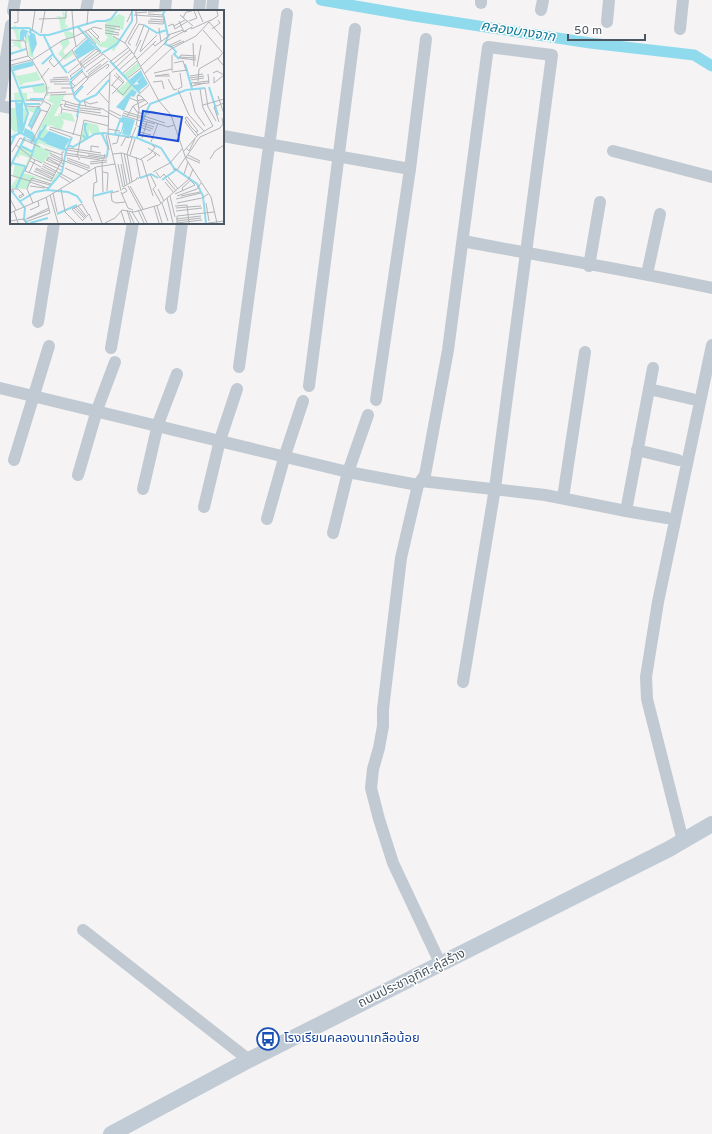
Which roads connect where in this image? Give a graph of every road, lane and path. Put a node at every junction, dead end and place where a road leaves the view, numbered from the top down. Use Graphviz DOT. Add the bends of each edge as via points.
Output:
graph roads {
  1 [pos="15,0"];
  2 [pos="88,0"];
  3 [pos="166,0"];
  4 [pos="200,0"];
  5 [pos="609,0"];
  6 [pos="683,0"];
  7 [pos="13,10"];
  8 [pos="86,10"];
  9 [pos="165,10"];
  10 [pos="199,10"];
  11 [pos="287,14"];
  12 [pos="607,22"];
  13 [pos="355,29"];
  14 [pos="680,30"];
  15 [pos="10,32"];
  16 [pos="426,39"];
  17 [pos="0,97"];
  18 [pos="0,106"];
  19 [pos="10,108"];
  20 [pos="224,136"];
  21 [pos="270,145"];
  22 [pos="613,151"];
  23 [pos="339,157"];
  24 [pos="410,169"];
  25 [pos="712,177"];
  26 [pos="600,202"];
  27 [pos="660,214"];
  28 [pos="54,224"];
  29 [pos="132,224"];
  30 [pos="182,224"];
  31 [pos="463,241"];
  32 [pos="526,254"];
  33 [pos="589,266"];
  34 [pos="648,274"];
  35 [pos="712,288"];
  36 [pos="171,308"];
  37 [pos="38,322"];
  38 [pos="712,345"];
  39 [pos="49,346"];
  40 [pos="111,348"];
  41 [pos="584,352"];
  42 [pos="115,362"];
  43 [pos="239,366"];
  44 [pos="653,368"];
  45 [pos="176,374"];
  46 [pos="309,386"];
  47 [pos="0,388"];
  48 [pos="237,389"];
  49 [pos="649,389"];
  50 [pos="35,395"];
  51 [pos="692,399"];
  52 [pos="376,400"];
  53 [pos="303,401"];
  54 [pos="97,410"];
  55 [pos="368,414"];
  56 [pos="158,424"];
  57 [pos="220,440"];
  58 [pos="637,450"];
  59 [pos="285,455"];
  60 [pos="14,460"];
  61 [pos="678,460"];
  62 [pos="348,472"];
  63 [pos="78,475"];
  64 [pos="420,483"];
  65 [pos="495,488"];
  66 [pos="143,489"];
  67 [pos="563,498"];
  68 [pos="204,507"];
  69 [pos="626,511"];
  70 [pos="667,518"];
  71 [pos="267,519"];
  72 [pos="333,533"];
  73 [pos="463,682"];
  74 [pos="712,824"];
  75 [pos="683,841"];
  76 [pos="83,930"];
  77 [pos="441,965"];
  78 [pos="249,1060"];
  79 [pos="111,1134"];
  1 -- 7 [label="street"];
  2 -- 8 [label="street"];
  3 -- 9 [label="street"];
  4 -- 10 [label="street"];
  5 -- 12 [label="street"];
  6 -- 14 [label="street"];
  11 -- 21 [label="street"];
  13 -- 23 [label="street"];
  15 -- 17 [label="street"];
  16 -- 24 [label="street"];
  18 -- 19 [label="street"];
  20 -- 21 [label="street"];
  21 -- 23 [label="street"];
  21 -- 43 [label="street"];
  22 -- 25 [label="street"];
  23 -- 24 [label="street"];
  23 -- 46 [label="street"];
  24 -- 52 [label="street"];
  26 -- 33 [label="street"];
  27 -- 34 [label="street"];
  28 -- 37 [label="street"];
  29 -- 40 [label="street"];
  30 -- 36 [label="street"];
  31 -- 32 [label="street"];
  31 -- 32 [label="street" via="488,47 552,55"];
  31 -- 64 [label="street" via="448,350 425,475"];
  32 -- 33 [label="street"];
  32 -- 65 [label="street"];
  33 -- 34 [label="street"];
  34 -- 35 [label="street"];
  38 -- 75 [label="street" via="660,594 646,677 647,699"];
  39 -- 50 [label="street"];
  41 -- 67 [label="street"];
  42 -- 54 [label="street"];
  44 -- 49 [label="street"];
  45 -- 56 [label="street"];
  47 -- 50 [label="street"];
  48 -- 57 [label="street"];
  49 -- 51 [label="street"];
  49 -- 58 [label="street"];
  50 -- 54 [label="street"];
  50 -- 60 [label="street"];
  53 -- 59 [label="street"];
  54 -- 56 [label="street"];
  54 -- 63 [label="street"];
  55 -- 62 [label="street"];
  56 -- 57 [label="street"];
  56 -- 66 [label="street"];
  57 -- 59 [label="street"];
  57 -- 68 [label="street"];
  58 -- 61 [label="street"];
  58 -- 69 [label="street"];
  59 -- 62 [label="street"];
  59 -- 71 [label="street"];
  62 -- 64 [label="street"];
  62 -- 72 [label="street"];
  64 -- 65 [label="street"];
  64 -- 77 [label="street" via="401,558 382,709 383,726 371,788 393,863"];
  65 -- 67 [label="street"];
  65 -- 73 [label="street"];
  67 -- 69 [label="street"];
  69 -- 70 [label="street"];
  74 -- 75 [label="main road, ถนนประชาอุทิศ-คู่สร้าง"];
  75 -- 77 [label="main road, ถนนประชาอุทิศ-คู่สร้าง"];
  76 -- 78 [label="street"];
  77 -- 78 [label="main road, ถนนประชาอุทิศ-คู่สร้าง"];
  78 -- 79 [label="main road, ถนนประชาอุทิศ-คู่สร้าง"];
}
